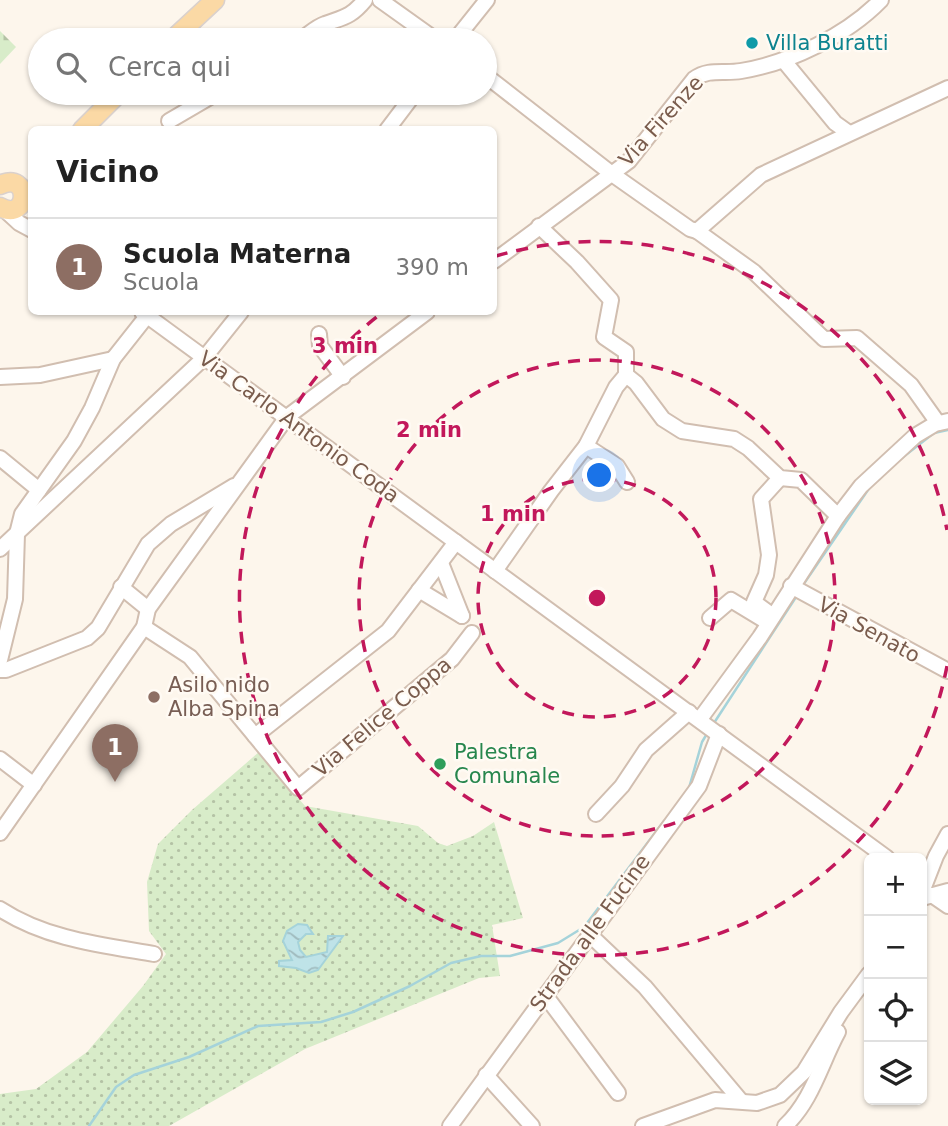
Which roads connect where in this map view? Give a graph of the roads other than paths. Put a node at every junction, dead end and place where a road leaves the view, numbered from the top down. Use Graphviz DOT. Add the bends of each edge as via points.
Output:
graph roads {
  1 [pos="365,0"];
  2 [pos="380,0"];
  3 [pos="487,0"];
  4 [pos="881,0"];
  5 [pos="212,1"];
  6 [pos="190,28"];
  7 [pos="317,28"];
  8 [pos="419,28"];
  9 [pos="465,28"];
  10 [pos="784,61"];
  11 [pos="497,84"];
  12 [pos="948,88"];
  13 [pos="107,105"];
  14 [pos="196,105"];
  15 [pos="406,105"];
  16 [pos="169,121"];
  17 [pos="86,126"];
  18 [pos="390,126"];
  19 [pos="849,133"];
  20 [pos="612,174"];
  21 [pos="28,176"];
  22 [pos="6,184"];
  23 [pos="28,187"];
  24 [pos="8,206"];
  25 [pos="539,226"];
  26 [pos="28,227"];
  27 [pos="698,231"];
  28 [pos="497,259"];
  29 [pos="143,315"];
  30 [pos="145,315"];
  31 [pos="239,315"];
  32 [pos="423,315"];
  33 [pos="319,334"];
  34 [pos="205,358"];
  35 [pos="113,359"];
  36 [pos="626,376"];
  37 [pos="0,377"];
  38 [pos="343,377"];
  39 [pos="287,417"];
  40 [pos="943,422"];
  41 [pos="586,446"];
  42 [pos="0,458"];
  43 [pos="780,478"];
  44 [pos="239,482"];
  45 [pos="627,482"];
  46 [pos="39,490"];
  47 [pos="838,516"];
  48 [pos="17,534"];
  49 [pos="456,542"];
  50 [pos="0,549"];
  51 [pos="441,563"];
  52 [pos="495,570"];
  53 [pos="791,586"];
  54 [pos="121,587"];
  55 [pos="419,590"];
  56 [pos="148,609"];
  57 [pos="710,618"];
  58 [pos="771,620"];
  59 [pos="144,627"];
  60 [pos="472,633"];
  61 [pos="0,660"];
  62 [pos="0,670"];
  63 [pos="948,671"];
  64 [pos="695,715"];
  65 [pos="719,734"];
  66 [pos="255,736"];
  67 [pos="0,759"];
  68 [pos="33,785"];
  69 [pos="596,814"];
  70 [pos="0,833"];
  71 [pos="948,834"];
  72 [pos="880,853"];
  73 [pos="927,882"];
  74 [pos="927,891"];
  75 [pos="948,891"];
  76 [pos="927,893"];
  77 [pos="948,906"];
  78 [pos="0,909"];
  79 [pos="589,934"];
  80 [pos="154,954"];
  81 [pos="865,979"];
  82 [pos="864,992"];
  83 [pos="545,995"];
  84 [pos="486,1075"];
  85 [pos="618,1093"];
  86 [pos="741,1101"];
  87 [pos="450,1126"];
  88 [pos="532,1126"];
  89 [pos="643,1126"];
  90 [pos="785,1126"];
  1 -- 7 [label="street" via="342,20"];
  2 -- 8 [label="street"];
  3 -- 9 [label="street"];
  4 -- 10 [label="street, Via Firenze" via="862,19"];
  5 -- 6 [label="main road"];
  10 -- 19 [label="street" via="835,123"];
  10 -- 20 [label="street, Via Firenze" via="739,72 704,72 637,152"];
  11 -- 20 [label="street"];
  12 -- 19 [label="street"];
  13 -- 17 [label="main road"];
  14 -- 16 [label="street"];
  15 -- 18 [label="street"];
  19 -- 27 [label="street" via="761,175"];
  20 -- 25 [label="street, Via Firenze"];
  20 -- 27 [label="street"];
  21 -- 22 [label="main road"];
  22 -- 24 [label="main road" via="22,189"];
  23 -- 24 [label="main road"];
  24 -- 26 [label="street" via="19,223"];
  25 -- 28 [label="street, Via Firenze"];
  25 -- 36 [label="street" via="611,300 604,337 626,352"];
  27 -- 40 [label="street" via="754,272 824,339 857,338 911,385"];
  29 -- 35 [label="street"];
  30 -- 34 [label="street, Via Carlo Antonio Coda"];
  31 -- 34 [label="street"];
  32 -- 38 [label="street"];
  33 -- 38 [label="street" via="320,346"];
  34 -- 39 [label="street, Via Carlo Antonio Coda"];
  34 -- 48 [label="street"];
  35 -- 37 [label="street" via="40,375"];
  35 -- 46 [label="street" via="80,430"];
  36 -- 41 [label="street"];
  36 -- 43 [label="street" via="663,419 682,430 734,439"];
  38 -- 39 [label="street"];
  39 -- 44 [label="street"];
  39 -- 49 [label="street, Via Carlo Antonio Coda"];
  40 -- 47 [label="street" via="915,436 861,486"];
  41 -- 45 [label="street" via="617,466"];
  41 -- 52 [label="street"];
  42 -- 46 [label="street"];
  43 -- 47 [label="street" via="801,480"];
  43 -- 58 [label="street" via="761,499 769,555 754,603"];
  44 -- 54 [label="street" via="155,537"];
  44 -- 56 [label="street"];
  46 -- 48 [label="street" via="22,514"];
  47 -- 53 [label="street"];
  48 -- 50 [label="street"];
  48 -- 61 [label="street" via="15,599"];
  49 -- 51 [label="street"];
  49 -- 52 [label="street, Via Carlo Antonio Coda"];
  51 -- 55 [label="street"];
  51 -- 55 [label="street" via="462,615"];
  52 -- 64 [label="street, Via Carlo Antonio Coda"];
  53 -- 58 [label="street"];
  53 -- 63 [label="street, Via Senato"];
  54 -- 56 [label="street"];
  54 -- 62 [label="street" via="88,638"];
  55 -- 66 [label="street" via="388,631"];
  56 -- 59 [label="street"];
  57 -- 58 [label="street" via="731,600"];
  58 -- 64 [label="street"];
  59 -- 66 [label="street, Via Felice Coppa" via="190,657"];
  59 -- 68 [label="street"];
  60 -- 66 [label="street, Via Felice Coppa" via="452,659 299,788"];
  64 -- 65 [label="street, Via Carlo Antonio Coda"];
  64 -- 69 [label="street" via="646,750"];
  65 -- 72 [label="street, Via Carlo Antonio Coda"];
  65 -- 79 [label="street, Strada alle Fucine" via="699,786"];
  67 -- 68 [label="street"];
  68 -- 70 [label="street"];
  71 -- 73 [label="street"];
  74 -- 75 [label="street"];
  76 -- 77 [label="street"];
  78 -- 80 [label="street" via="80,942"];
  79 -- 83 [label="street, Strada alle Fucine"];
  79 -- 86 [label="street" via="645,987"];
  81 -- 86 [label="street" via="795,1082 780,1096"];
  82 -- 90 [label="street" via="825,1055 797,1116"];
  83 -- 84 [label="street, Strada alle Fucine"];
  83 -- 85 [label="street"];
  84 -- 87 [label="street, Strada alle Fucine"];
  84 -- 88 [label="street"];
  86 -- 89 [label="street" via="715,1100"];
}
